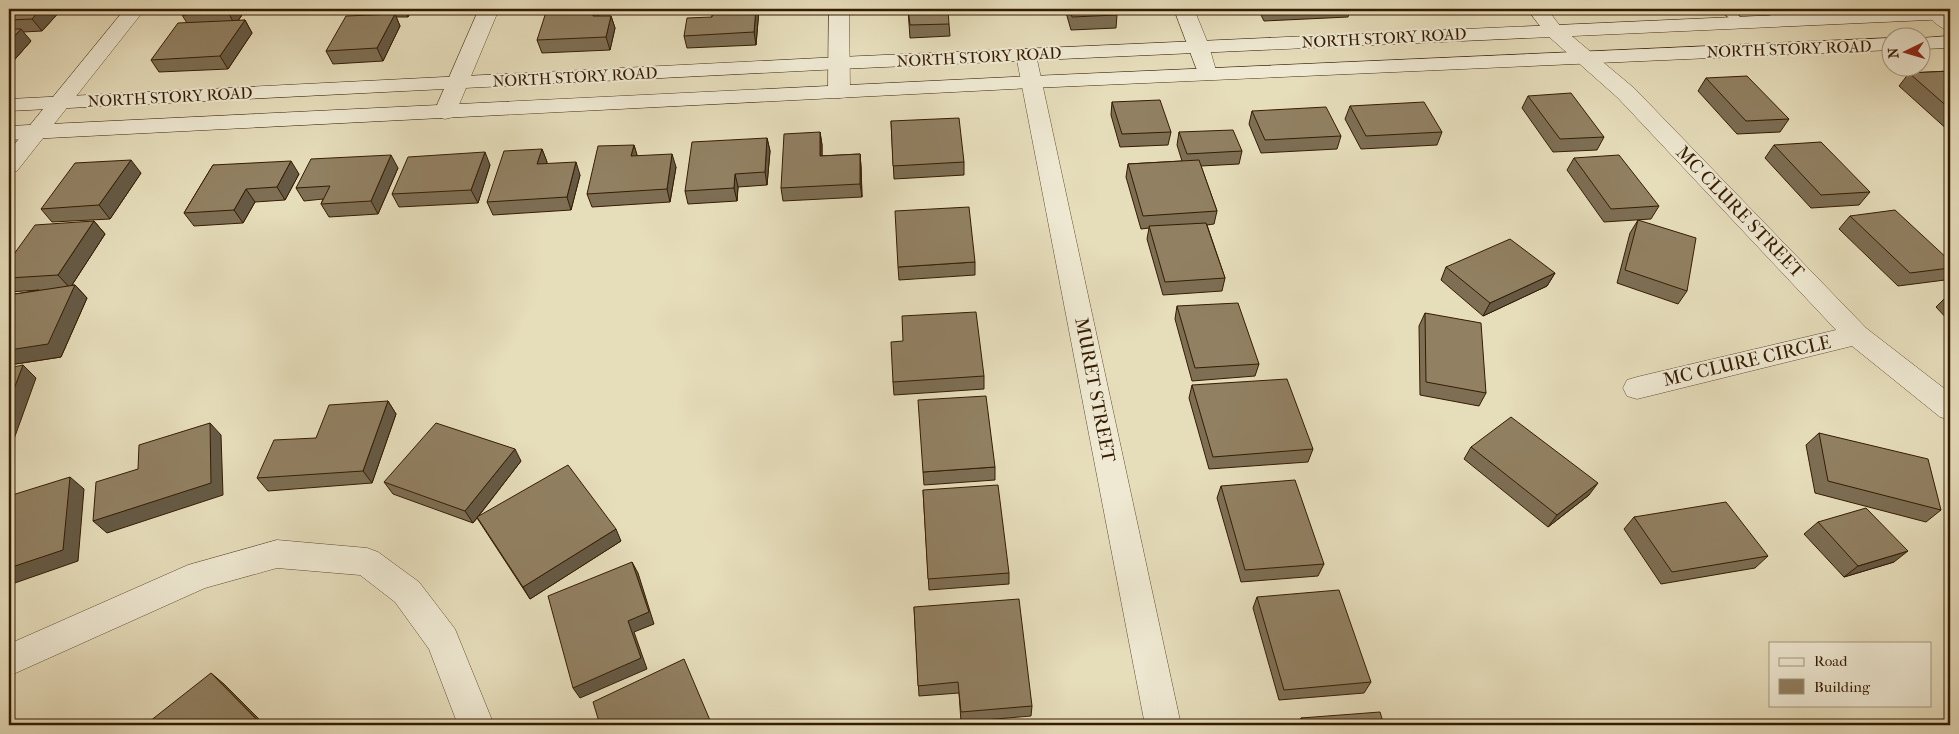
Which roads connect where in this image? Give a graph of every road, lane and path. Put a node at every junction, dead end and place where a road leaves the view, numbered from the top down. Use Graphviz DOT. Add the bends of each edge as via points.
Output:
graph roads {
  1 [pos="135,9"];
  2 [pos="489,9"];
  3 [pos="840,9"];
  4 [pos="1184,9"];
  5 [pos="1537,9"];
  6 [pos="1775,15"];
  7 [pos="1942,15"];
  8 [pos="1733,16"];
  9 [pos="1554,30"];
  10 [pos="1950,42"];
  11 [pos="1932,43"];
  12 [pos="1882,44"];
  13 [pos="1199,46"];
  14 [pos="1026,54"];
  15 [pos="1584,57"];
  16 [pos="840,63"];
  17 [pos="1208,74"];
  18 [pos="1032,82"];
  19 [pos="457,84"];
  20 [pos="839,92"];
  21 [pos="59,102"];
  22 [pos="9,105"];
  23 [pos="445,112"];
  24 [pos="35,132"];
  25 [pos="9,133"];
  26 [pos="9,166"];
  27 [pos="1857,335"];
  28 [pos="1636,388"];
  29 [pos="1950,409"];
  30 [pos="9,660"];
  31 [pos="476,725"];
  32 [pos="1163,725"];
  1 -- 21 [label="main road"];
  2 -- 19 [label="main road"];
  3 -- 16 [label="main road"];
  4 -- 13 [label="main road"];
  5 -- 9 [label="main road, MC CLURE STREET"];
  6 -- 7 [label="main road, NORTH STORY ROAD"];
  6 -- 8 [label="main road, NORTH STORY ROAD"];
  8 -- 9 [label="main road, NORTH STORY ROAD"];
  9 -- 13 [label="main road, NORTH STORY ROAD"];
  9 -- 15 [label="main road, MC CLURE STREET"];
  10 -- 11 [label="main road"];
  12 -- 15 [label="main road, NORTH STORY ROAD"];
  13 -- 14 [label="main road, NORTH STORY ROAD"];
  13 -- 17 [label="main road"];
  14 -- 16 [label="main road, NORTH STORY ROAD"];
  14 -- 18 [label="main road, MURET STREET"];
  15 -- 17 [label="main road, NORTH STORY ROAD"];
  15 -- 27 [label="main road, MC CLURE STREET" via="1626,93"];
  16 -- 19 [label="main road, NORTH STORY ROAD"];
  16 -- 20 [label="main road"];
  17 -- 18 [label="main road, NORTH STORY ROAD"];
  18 -- 20 [label="main road, NORTH STORY ROAD"];
  18 -- 32 [label="main road, MURET STREET"];
  19 -- 21 [label="main road, NORTH STORY ROAD"];
  19 -- 23 [label="main road"];
  20 -- 23 [label="main road, NORTH STORY ROAD"];
  21 -- 22 [label="main road, NORTH STORY ROAD"];
  21 -- 24 [label="main road"];
  23 -- 24 [label="main road, NORTH STORY ROAD"];
  24 -- 25 [label="main road, NORTH STORY ROAD"];
  24 -- 26 [label="main road"];
  27 -- 28 [label="main road, MC CLURE CIRCLE"];
  27 -- 29 [label="main road, MC CLURE STREET"];
  30 -- 31 [label="main road" via="199,575 277,554 367,562 408,592 443,640"];
}
